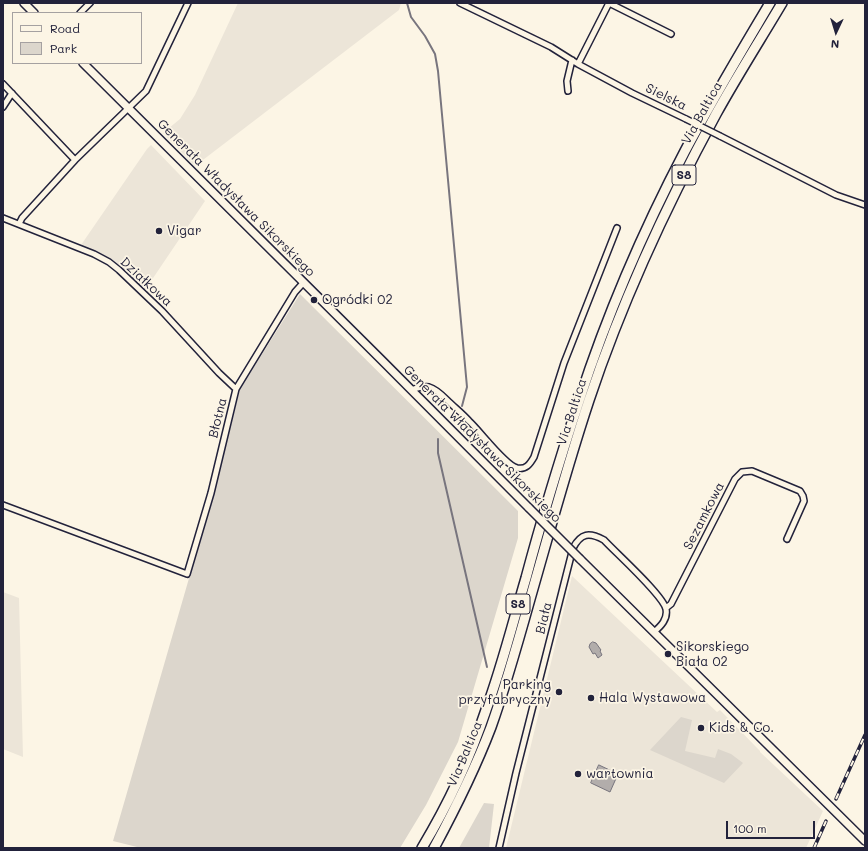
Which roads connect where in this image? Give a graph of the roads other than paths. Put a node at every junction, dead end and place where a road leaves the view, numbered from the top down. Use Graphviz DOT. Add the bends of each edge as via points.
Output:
graph roads {
  1 [pos="24,3"];
  2 [pos="90,3"];
  3 [pos="188,3"];
  4 [pos="460,3"];
  5 [pos="609,3"];
  6 [pos="770,3"];
  7 [pos="782,3"];
  8 [pos="33,12"];
  9 [pos="81,12"];
  10 [pos="671,34"];
  11 [pos="572,60"];
  12 [pos="84,64"];
  13 [pos="578,64"];
  14 [pos="3,84"];
  15 [pos="568,91"];
  16 [pos="12,94"];
  17 [pos="3,107"];
  18 [pos="129,108"];
  19 [pos="75,160"];
  20 [pos="865,204"];
  21 [pos="3,218"];
  22 [pos="19,224"];
  23 [pos="617,228"];
  24 [pos="304,282"];
  25 [pos="236,389"];
  26 [pos="411,390"];
  27 [pos="3,505"];
  28 [pos="787,539"];
  29 [pos="666,608"];
  30 [pos="654,632"];
  31 [pos="865,841"];
  32 [pos="422,848"];
  33 [pos="434,848"];
  34 [pos="499,848"];
  1 -- 8 [label="street"];
  2 -- 9 [label="street"];
  3 -- 18 [label="street" via="146,91"];
  4 -- 11 [label="street, Sielska" via="551,47"];
  5 -- 10 [label="street"];
  5 -- 13 [label="street"];
  6 -- 32 [label="highway, Via Baltica / S8" via="685,152 641,242 614,305 562,454 487,709 459,778"];
  7 -- 33 [label="highway, Via Baltica / S8" via="692,159 630,292 577,438 509,672 491,725 467,784"];
  11 -- 13 [label="street, Sielska"];
  11 -- 15 [label="street" via="567,81"];
  12 -- 18 [label="street, Generała Władysława Sikorskiego"];
  13 -- 20 [label="street, Sielska, bridge" via="836,195"];
  14 -- 16 [label="street"];
  16 -- 17 [label="street"];
  16 -- 19 [label="street"];
  18 -- 19 [label="street"];
  18 -- 24 [label="street, Generała Władysława Sikorskiego"];
  19 -- 22 [label="street"];
  21 -- 22 [label="street, Działkowa"];
  22 -- 25 [label="street, Działkowa" via="109,262 162,311"];
  23 -- 26 [label="street" via="564,363 530,465 524,468 512,466 470,421 431,387"];
  24 -- 25 [label="street, Błotna" via="295,292"];
  24 -- 26 [label="street, Generała Władysława Sikorskiego"];
  25 -- 27 [label="street, Błotna" via="211,493 187,574"];
  26 -- 30 [label="street, Generała Władysława Sikorskiego, bridge"];
  28 -- 29 [label="street, Sezamkowa" via="804,500 800,491 752,471 742,472 735,479 672,604"];
  29 -- 30 [label="street" via="663,623"];
  29 -- 34 [label="street, Biała" via="659,597 604,540 589,535 577,540"];
  30 -- 31 [label="street, Generała Władysława Sikorskiego"];
}
